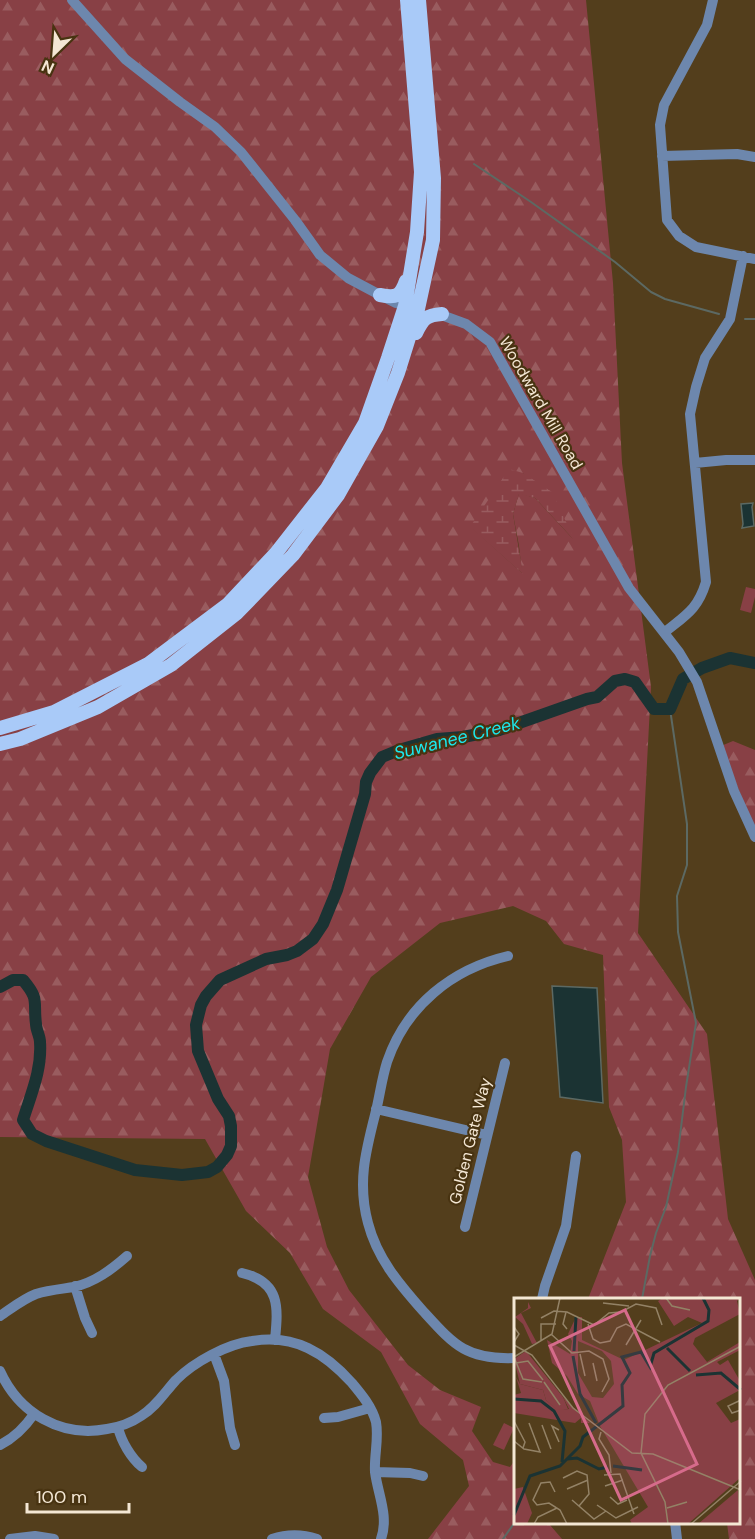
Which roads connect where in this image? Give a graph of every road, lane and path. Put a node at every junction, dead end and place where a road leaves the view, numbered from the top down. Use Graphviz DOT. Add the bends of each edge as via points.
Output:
graph roads {
  1 [pos="72,0"];
  2 [pos="407,0"];
  3 [pos="419,0"];
  4 [pos="713,0"];
  5 [pos="662,156"];
  6 [pos="755,157"];
  7 [pos="743,256"];
  8 [pos="755,259"];
  9 [pos="427,267"];
  10 [pos="411,268"];
  11 [pos="380,296"];
  12 [pos="412,307"];
  13 [pos="442,314"];
  14 [pos="396,333"];
  15 [pos="398,373"];
  16 [pos="755,460"];
  17 [pos="695,463"];
  18 [pos="665,632"];
  19 [pos="0,728"];
  20 [pos="0,744"];
  21 [pos="755,837"];
  22 [pos="508,956"];
  23 [pos="505,1063"];
  24 [pos="376,1109"];
  25 [pos="487,1135"];
  26 [pos="576,1156"];
  27 [pos="465,1227"];
  28 [pos="127,1256"];
  29 [pos="242,1274"];
  30 [pos="75,1286"];
  31 [pos="542,1298"];
  32 [pos="0,1316"];
  33 [pos="92,1334"];
  34 [pos="275,1340"];
  35 [pos="214,1354"];
  36 [pos="514,1358"];
  37 [pos="0,1371"];
  38 [pos="370,1408"];
  39 [pos="34,1414"];
  40 [pos="324,1418"];
  41 [pos="118,1427"];
  42 [pos="235,1444"];
  43 [pos="0,1445"];
  44 [pos="142,1467"];
  45 [pos="375,1472"];
  46 [pos="423,1476"];
  47 [pos="675,1524"];
  48 [pos="10,1539"];
  49 [pos="54,1539"];
  50 [pos="272,1539"];
  51 [pos="317,1539"];
  52 [pos="381,1539"];
  53 [pos="676,1539"];
  1 -- 11 [label="street, Woodward Mill Road" via="125,59 241,152 320,255 348,278"];
  2 -- 10 [label="main road" via="421,172"];
  3 -- 9 [label="main road" via="434,178 433,240"];
  4 -- 5 [label="street" via="707,25 664,105 660,125"];
  5 -- 6 [label="street"];
  5 -- 7 [label="street" via="667,220 679,236 696,247"];
  7 -- 8 [label="street"];
  7 -- 17 [label="street" via="730,318 705,358 696,387 690,414"];
  9 -- 12 [label="main road"];
  9 -- 13 [label="main road" via="428,291"];
  10 -- 11 [label="main road" via="402,291 390,297"];
  10 -- 12 [label="main road"];
  11 -- 12 [label="street, Woodward Mill Road"];
  11 -- 14 [label="main road" via="394,313"];
  12 -- 13 [label="street, Woodward Mill Road"];
  12 -- 14 [label="main road"];
  12 -- 15 [label="main road"];
  13 -- 15 [label="main road" via="426,318 420,325"];
  13 -- 18 [label="street, Woodward Mill Road" via="466,324 490,342 629,588"];
  14 -- 19 [label="main road" via="365,423 327,488 276,553 228,604 148,664 54,712"];
  15 -- 20 [label="main road" via="377,426 338,495 293,555 237,613 171,665 98,707"];
  16 -- 17 [label="street"];
  17 -- 18 [label="street" via="706,582 692,611"];
  18 -- 21 [label="street, Woodward Mill Road" via="697,682 730,780"];
  22 -- 24 [label="street" via="456,976 421,1004 391,1051"];
  23 -- 25 [label="street, Golden Gate Way"];
  24 -- 25 [label="street"];
  24 -- 36 [label="street" via="365,1155 363,1187 370,1229 384,1261 453,1343 479,1356"];
  25 -- 27 [label="street, Golden Gate Way"];
  26 -- 31 [label="street" via="566,1226"];
  28 -- 30 [label="street" via="103,1275"];
  29 -- 34 [label="street" via="262,1281 274,1296"];
  30 -- 32 [label="street" via="35,1294"];
  30 -- 33 [label="street"];
  34 -- 35 [label="street" via="244,1342"];
  34 -- 38 [label="street" via="299,1344 325,1357"];
  35 -- 41 [label="street" via="182,1375 142,1416"];
  35 -- 42 [label="street" via="224,1381"];
  37 -- 39 [label="street" via="17,1398"];
  38 -- 40 [label="street"];
  38 -- 45 [label="street" via="376,1431"];
  39 -- 41 [label="street" via="69,1430"];
  39 -- 43 [label="street"];
  41 -- 44 [label="street"];
  45 -- 46 [label="street"];
  45 -- 52 [label="street" via="385,1516"];
  47 -- 53 [label="street"];
  48 -- 49 [label="street"];
  50 -- 51 [label="street" via="294,1535"];
}
